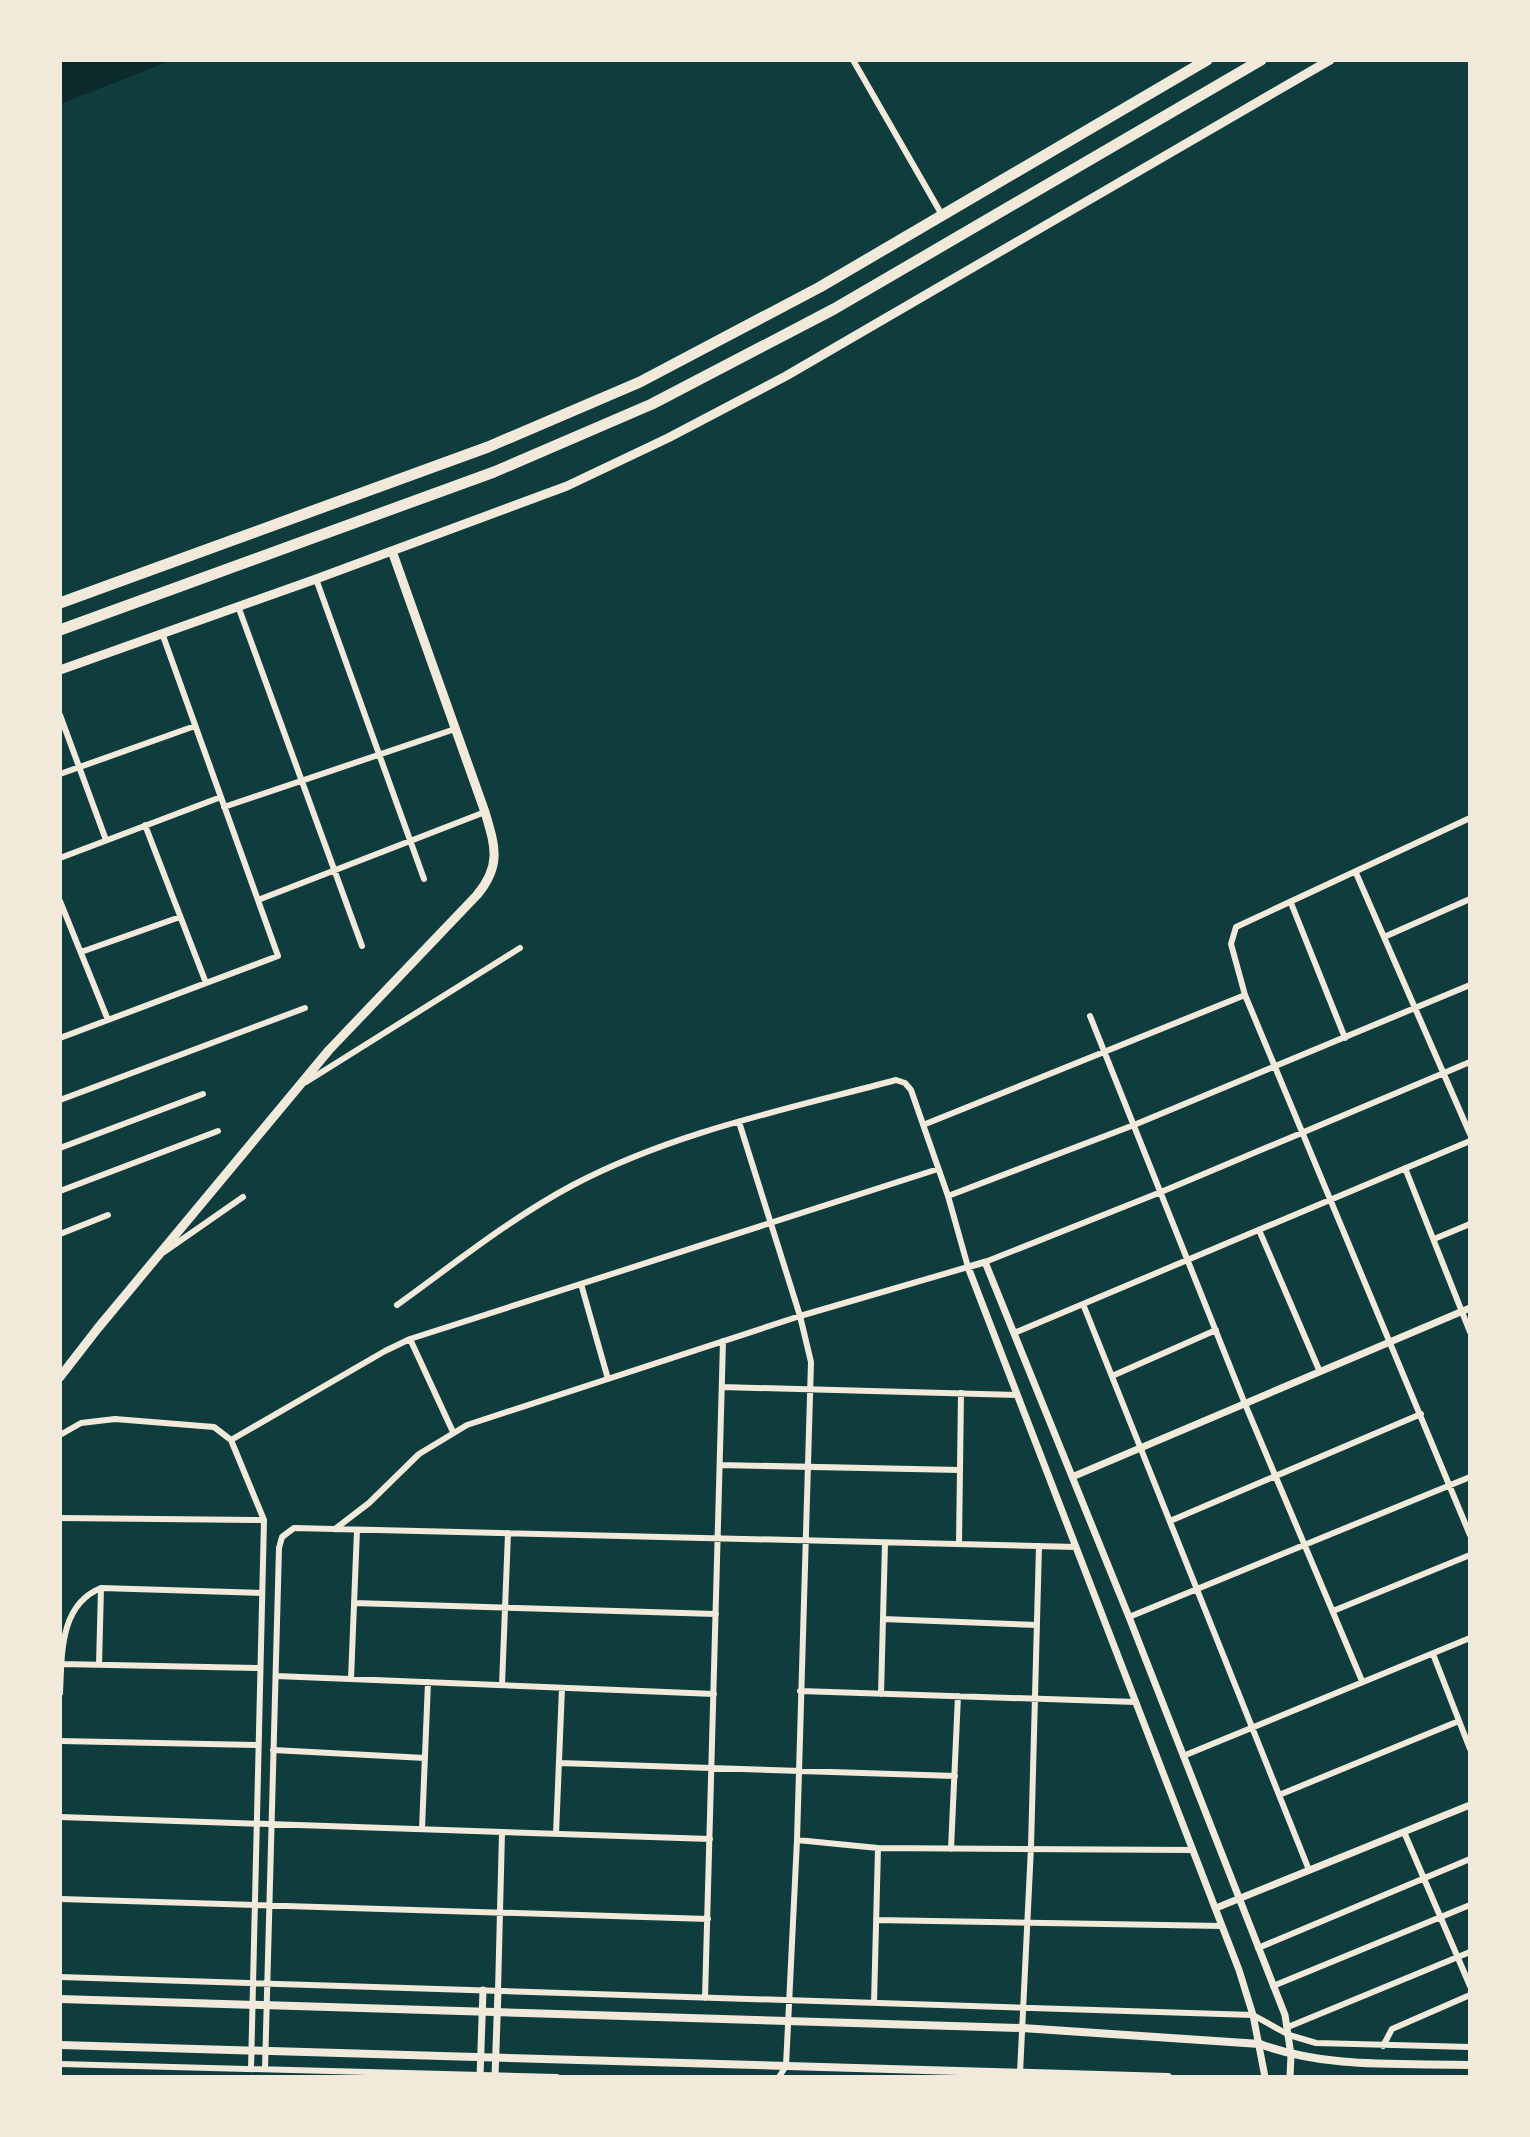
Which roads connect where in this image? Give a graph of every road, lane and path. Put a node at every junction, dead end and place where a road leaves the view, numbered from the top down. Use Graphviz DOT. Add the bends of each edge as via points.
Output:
graph roads {
  1 [pos="853,60"];
  2 [pos="1207,60"];
  3 [pos="1261,60"];
  4 [pos="1330,60"];
  5 [pos="942,215"];
  6 [pos="392,551"];
  7 [pos="316,579"];
  8 [pos="60,603"];
  9 [pos="238,606"];
  10 [pos="60,630"];
  11 [pos="162,633"];
  12 [pos="60,670"];
  13 [pos="60,715"];
  14 [pos="195,726"];
  15 [pos="455,729"];
  16 [pos="378,755"];
  17 [pos="79,767"];
  18 [pos="60,774"];
  19 [pos="301,781"];
  20 [pos="221,797"];
  21 [pos="224,807"];
  22 [pos="485,812"];
  23 [pos="1470,818"];
  24 [pos="145,825"];
  25 [pos="106,840"];
  26 [pos="409,841"];
  27 [pos="60,858"];
  28 [pos="333,871"];
  29 [pos="1356,873"];
  30 [pos="424,879"];
  31 [pos="1470,899"];
  32 [pos="258,900"];
  33 [pos="60,901"];
  34 [pos="1291,903"];
  35 [pos="180,917"];
  36 [pos="1384,937"];
  37 [pos="362,946"];
  38 [pos="520,948"];
  39 [pos="81,952"];
  40 [pos="206,983"];
  41 [pos="1470,985"];
  42 [pos="1245,995"];
  43 [pos="305,1008"];
  44 [pos="1415,1008"];
  45 [pos="1090,1016"];
  46 [pos="108,1020"];
  47 [pos="60,1038"];
  48 [pos="1345,1038"];
  49 [pos="1105,1053"];
  50 [pos="1470,1062"];
  51 [pos="1275,1066"];
  52 [pos="1443,1073"];
  53 [pos="299,1086"];
  54 [pos="203,1094"];
  55 [pos="60,1100"];
  56 [pos="739,1122"];
  57 [pos="923,1125"];
  58 [pos="1134,1125"];
  59 [pos="218,1131"];
  60 [pos="1302,1132"];
  61 [pos="1470,1134"];
  62 [pos="1470,1141"];
  63 [pos="60,1148"];
  64 [pos="1405,1168"];
  65 [pos="938,1169"];
  66 [pos="60,1191"];
  67 [pos="1161,1192"];
  68 [pos="948,1196"];
  69 [pos="243,1197"];
  70 [pos="1331,1200"];
  71 [pos="108,1215"];
  72 [pos="771,1224"];
  73 [pos="1470,1224"];
  74 [pos="1259,1230"];
  75 [pos="60,1234"];
  76 [pos="1434,1239"];
  77 [pos="157,1257"];
  78 [pos="1188,1260"];
  79 [pos="985,1262"];
  80 [pos="968,1267"];
  81 [pos="581,1284"];
  82 [pos="1083,1304"];
  83 [pos="397,1305"];
  84 [pos="1466,1310"];
  85 [pos="800,1316"];
  86 [pos="1216,1330"];
  87 [pos="1470,1332"];
  88 [pos="1014,1333"];
  89 [pos="410,1339"];
  90 [pos="723,1341"];
  91 [pos="1391,1341"];
  92 [pos="1320,1372"];
  93 [pos="1112,1376"];
  94 [pos="60,1377"];
  95 [pos="608,1379"];
  96 [pos="722,1387"];
  97 [pos="811,1389"];
  98 [pos="961,1393"];
  99 [pos="1017,1395"];
  100 [pos="1245,1404"];
  101 [pos="1421,1414"];
  102 [pos="453,1432"];
  103 [pos="60,1435"];
  104 [pos="231,1440"];
  105 [pos="1141,1448"];
  106 [pos="720,1465"];
  107 [pos="808,1467"];
  108 [pos="960,1470"];
  109 [pos="1277,1475"];
  110 [pos="1072,1477"];
  111 [pos="1470,1477"];
  112 [pos="1449,1485"];
  113 [pos="60,1518"];
  114 [pos="264,1520"];
  115 [pos="1170,1521"];
  116 [pos="335,1529"];
  117 [pos="357,1530"];
  118 [pos="508,1533"];
  119 [pos="1470,1535"];
  120 [pos="718,1538"];
  121 [pos="804,1541"];
  122 [pos="885,1543"];
  123 [pos="959,1544"];
  124 [pos="1305,1544"];
  125 [pos="1039,1546"];
  126 [pos="1076,1547"];
  127 [pos="1470,1555"];
  128 [pos="101,1588"];
  129 [pos="1197,1589"];
  130 [pos="262,1593"];
  131 [pos="354,1603"];
  132 [pos="505,1607"];
  133 [pos="1333,1611"];
  134 [pos="716,1614"];
  135 [pos="1129,1617"];
  136 [pos="883,1619"];
  137 [pos="1037,1625"];
  138 [pos="1470,1638"];
  139 [pos="1433,1654"];
  140 [pos="61,1664"];
  141 [pos="99,1665"];
  142 [pos="260,1668"];
  143 [pos="276,1676"];
  144 [pos="351,1679"];
  145 [pos="1362,1681"];
  146 [pos="428,1682"];
  147 [pos="502,1685"];
  148 [pos="562,1688"];
  149 [pos="800,1691"];
  150 [pos="60,1693"];
  151 [pos="714,1694"];
  152 [pos="881,1694"];
  153 [pos="958,1696"];
  154 [pos="1034,1698"];
  155 [pos="1136,1702"];
  156 [pos="1459,1721"];
  157 [pos="1252,1727"];
  158 [pos="60,1741"];
  159 [pos="258,1745"];
  160 [pos="1470,1749"];
  161 [pos="273,1750"];
  162 [pos="1183,1756"];
  163 [pos="425,1758"];
  164 [pos="559,1763"];
  165 [pos="712,1768"];
  166 [pos="797,1770"];
  167 [pos="955,1776"];
  168 [pos="1279,1795"];
  169 [pos="1470,1805"];
  170 [pos="60,1817"];
  171 [pos="256,1823"];
  172 [pos="272,1824"];
  173 [pos="422,1829"];
  174 [pos="502,1832"];
  175 [pos="1404,1832"];
  176 [pos="556,1834"];
  177 [pos="710,1839"];
  178 [pos="797,1840"];
  179 [pos="1031,1847"];
  180 [pos="878,1848"];
  181 [pos="951,1849"];
  182 [pos="1193,1850"];
  183 [pos="1470,1859"];
  184 [pos="1309,1870"];
  185 [pos="1424,1879"];
  186 [pos="60,1899"];
  187 [pos="1238,1899"];
  188 [pos="255,1905"];
  189 [pos="269,1905"];
  190 [pos="1470,1905"];
  191 [pos="1216,1908"];
  192 [pos="500,1912"];
  193 [pos="1440,1917"];
  194 [pos="708,1919"];
  195 [pos="876,1920"];
  196 [pos="1026,1923"];
  197 [pos="1222,1926"];
  198 [pos="1258,1948"];
  199 [pos="1470,1952"];
  200 [pos="1458,1957"];
  201 [pos="60,1977"];
  202 [pos="253,1983"];
  203 [pos="268,1984"];
  204 [pos="1273,1986"];
  205 [pos="1470,1986"];
  206 [pos="483,1990"];
  207 [pos="498,1991"];
  208 [pos="1470,1995"];
  209 [pos="705,1998"];
  210 [pos="60,1999"];
  211 [pos="789,2000"];
  212 [pos="874,2003"];
  213 [pos="253,2004"];
  214 [pos="267,2005"];
  215 [pos="1023,2008"];
  216 [pos="482,2011"];
  217 [pos="497,2012"];
  218 [pos="1253,2015"];
  219 [pos="788,2021"];
  220 [pos="1022,2028"];
  221 [pos="1288,2031"];
  222 [pos="1260,2044"];
  223 [pos="60,2045"];
  224 [pos="1383,2046"];
  225 [pos="1470,2047"];
  226 [pos="251,2050"];
  227 [pos="266,2051"];
  228 [pos="1291,2055"];
  229 [pos="480,2057"];
  230 [pos="496,2057"];
  231 [pos="60,2064"];
  232 [pos="1470,2065"];
  233 [pos="786,2066"];
  234 [pos="192,2067"];
  235 [pos="251,2069"];
  236 [pos="265,2069"];
  237 [pos="1020,2073"];
  238 [pos="412,2075"];
  239 [pos="480,2076"];
  240 [pos="495,2076"];
  241 [pos="192,2077"];
  242 [pos="557,2077"];
  243 [pos="779,2077"];
  244 [pos="1168,2077"];
  245 [pos="1265,2077"];
  246 [pos="1290,2077"];
  1 -- 5 [label="street"];
  2 -- 5 [label="highway"];
  3 -- 10 [label="highway" via="834,309 652,404 494,472"];
  4 -- 6 [label="main road" via="786,376 668,438 567,486"];
  5 -- 8 [label="highway" via="751,325 593,403 488,447"];
  6 -- 7 [label="main road"];
  6 -- 15 [label="main road"];
  7 -- 9 [label="main road"];
  7 -- 16 [label="street"];
  9 -- 11 [label="main road"];
  9 -- 19 [label="street"];
  11 -- 12 [label="main road"];
  11 -- 14 [label="street"];
  13 -- 17 [label="street"];
  14 -- 17 [label="street"];
  14 -- 20 [label="street"];
  15 -- 16 [label="street"];
  15 -- 22 [label="main road"];
  16 -- 19 [label="street"];
  16 -- 26 [label="street"];
  17 -- 18 [label="street"];
  17 -- 25 [label="street"];
  19 -- 21 [label="street"];
  19 -- 28 [label="street"];
  20 -- 21 [label="street"];
  20 -- 24 [label="street"];
  21 -- 32 [label="street"];
  22 -- 26 [label="street"];
  22 -- 53 [label="main road" via="495,853 485,885"];
  23 -- 29 [label="street"];
  24 -- 25 [label="street"];
  24 -- 35 [label="street"];
  25 -- 27 [label="street"];
  26 -- 28 [label="street"];
  26 -- 30 [label="street"];
  28 -- 32 [label="street"];
  28 -- 37 [label="street"];
  29 -- 34 [label="street"];
  29 -- 36 [label="street"];
  31 -- 36 [label="street"];
  32 -- 40 [label="street" via="278,956"];
  33 -- 39 [label="street"];
  34 -- 42 [label="street" via="1236,927 1231,944"];
  34 -- 48 [label="street"];
  35 -- 39 [label="street"];
  35 -- 40 [label="street"];
  36 -- 44 [label="street"];
  38 -- 53 [label="street"];
  39 -- 46 [label="street"];
  40 -- 46 [label="street"];
  41 -- 44 [label="street"];
  42 -- 49 [label="street"];
  42 -- 51 [label="street"];
  43 -- 55 [label="street"];
  44 -- 48 [label="street"];
  44 -- 52 [label="street"];
  45 -- 49 [label="street"];
  46 -- 47 [label="street"];
  48 -- 51 [label="street"];
  49 -- 57 [label="street"];
  49 -- 58 [label="street"];
  50 -- 52 [label="street"];
  51 -- 58 [label="street"];
  51 -- 60 [label="street"];
  52 -- 60 [label="street"];
  52 -- 61 [label="street"];
  53 -- 77 [label="main road"];
  54 -- 63 [label="street"];
  56 -- 57 [label="street" via="896,1080 911,1090"];
  56 -- 72 [label="street"];
  56 -- 83 [label="street" via="574,1185"];
  57 -- 65 [label="street"];
  58 -- 67 [label="street"];
  58 -- 68 [label="street"];
  59 -- 66 [label="street"];
  60 -- 67 [label="street"];
  60 -- 70 [label="street"];
  62 -- 64 [label="street"];
  64 -- 70 [label="street"];
  64 -- 76 [label="street"];
  65 -- 68 [label="street"];
  65 -- 72 [label="street"];
  67 -- 78 [label="street"];
  67 -- 79 [label="street"];
  68 -- 80 [label="street"];
  69 -- 77 [label="street"];
  70 -- 74 [label="street"];
  70 -- 91 [label="street"];
  71 -- 75 [label="street"];
  72 -- 81 [label="street"];
  72 -- 85 [label="street"];
  73 -- 76 [label="street"];
  74 -- 78 [label="street"];
  74 -- 92 [label="street"];
  76 -- 84 [label="street"];
  77 -- 94 [label="main road"];
  78 -- 82 [label="street"];
  78 -- 86 [label="street"];
  79 -- 80 [label="street"];
  79 -- 88 [label="street"];
  80 -- 85 [label="street"];
  80 -- 99 [label="street"];
  81 -- 89 [label="street"];
  81 -- 95 [label="street"];
  82 -- 88 [label="street"];
  82 -- 93 [label="street"];
  84 -- 87 [label="street"];
  84 -- 91 [label="street"];
  85 -- 90 [label="street"];
  85 -- 97 [label="street"];
  86 -- 93 [label="street"];
  86 -- 100 [label="street"];
  88 -- 110 [label="street"];
  89 -- 102 [label="street"];
  89 -- 104 [label="street"];
  90 -- 95 [label="street"];
  90 -- 96 [label="street"];
  91 -- 92 [label="street"];
  91 -- 101 [label="street"];
  92 -- 100 [label="street"];
  93 -- 105 [label="street"];
  95 -- 102 [label="street"];
  96 -- 97 [label="street"];
  96 -- 106 [label="street"];
  97 -- 98 [label="street"];
  97 -- 107 [label="street"];
  98 -- 99 [label="street"];
  98 -- 108 [label="street"];
  99 -- 126 [label="street"];
  100 -- 105 [label="street"];
  100 -- 109 [label="street"];
  101 -- 109 [label="street"];
  101 -- 112 [label="street"];
  102 -- 116 [label="street" via="419,1454"];
  103 -- 104 [label="street" via="81,1423 115,1419 206,1424"];
  104 -- 114 [label="street"];
  105 -- 110 [label="street"];
  105 -- 115 [label="street"];
  106 -- 107 [label="street"];
  106 -- 120 [label="street"];
  107 -- 108 [label="street"];
  107 -- 121 [label="street"];
  108 -- 123 [label="street"];
  109 -- 115 [label="street"];
  109 -- 124 [label="street"];
  110 -- 135 [label="street"];
  111 -- 112 [label="street"];
  112 -- 119 [label="street"];
  112 -- 124 [label="street"];
  113 -- 114 [label="street"];
  114 -- 130 [label="street"];
  115 -- 129 [label="street"];
  116 -- 117 [label="street"];
  116 -- 143 [label="street" via="294,1528 282,1537"];
  117 -- 118 [label="street"];
  117 -- 131 [label="street"];
  118 -- 120 [label="street"];
  118 -- 132 [label="street"];
  120 -- 121 [label="street"];
  120 -- 134 [label="street"];
  121 -- 122 [label="street"];
  121 -- 149 [label="street"];
  122 -- 123 [label="street"];
  122 -- 136 [label="street"];
  123 -- 125 [label="street"];
  124 -- 129 [label="street"];
  124 -- 133 [label="street"];
  125 -- 126 [label="street"];
  125 -- 137 [label="street"];
  126 -- 155 [label="street"];
  127 -- 133 [label="street"];
  128 -- 130 [label="street"];
  128 -- 140 [label="street" via="75,1610 62,1642"];
  128 -- 141 [label="street"];
  129 -- 135 [label="street"];
  129 -- 157 [label="street"];
  130 -- 142 [label="street"];
  131 -- 132 [label="street"];
  131 -- 144 [label="street"];
  132 -- 134 [label="street"];
  132 -- 147 [label="street"];
  133 -- 145 [label="street"];
  134 -- 151 [label="street"];
  135 -- 162 [label="street"];
  136 -- 137 [label="street"];
  136 -- 152 [label="street"];
  137 -- 154 [label="street"];
  138 -- 139 [label="street"];
  139 -- 145 [label="street"];
  139 -- 156 [label="street"];
  140 -- 141 [label="street"];
  140 -- 150 [label="street"];
  141 -- 142 [label="street"];
  142 -- 159 [label="street"];
  143 -- 144 [label="street"];
  143 -- 161 [label="street"];
  144 -- 146 [label="street"];
  145 -- 157 [label="street"];
  146 -- 147 [label="street"];
  146 -- 163 [label="street"];
  147 -- 148 [label="street"];
  148 -- 151 [label="street"];
  148 -- 164 [label="street"];
  149 -- 152 [label="street"];
  149 -- 166 [label="street"];
  151 -- 165 [label="street"];
  152 -- 153 [label="street"];
  153 -- 154 [label="street"];
  153 -- 167 [label="street"];
  154 -- 155 [label="street"];
  154 -- 179 [label="street"];
  155 -- 182 [label="street"];
  156 -- 160 [label="street"];
  156 -- 168 [label="street"];
  157 -- 162 [label="street"];
  157 -- 168 [label="street"];
  158 -- 159 [label="street"];
  159 -- 171 [label="street"];
  161 -- 163 [label="street"];
  161 -- 172 [label="street"];
  162 -- 187 [label="street"];
  163 -- 173 [label="street"];
  164 -- 165 [label="street"];
  164 -- 176 [label="street"];
  165 -- 166 [label="street"];
  165 -- 177 [label="street"];
  166 -- 167 [label="street"];
  166 -- 178 [label="street"];
  167 -- 181 [label="street"];
  168 -- 184 [label="street"];
  169 -- 175 [label="street"];
  170 -- 171 [label="street"];
  171 -- 172 [label="street"];
  171 -- 188 [label="street"];
  172 -- 173 [label="street"];
  172 -- 189 [label="street"];
  173 -- 174 [label="street"];
  174 -- 176 [label="street"];
  174 -- 192 [label="street"];
  175 -- 184 [label="street"];
  175 -- 185 [label="street"];
  176 -- 177 [label="street"];
  177 -- 194 [label="street"];
  178 -- 180 [label="street"];
  178 -- 211 [label="street"];
  179 -- 181 [label="street"];
  179 -- 182 [label="street"];
  179 -- 196 [label="street"];
  180 -- 181 [label="street"];
  180 -- 195 [label="street"];
  182 -- 191 [label="street"];
  183 -- 185 [label="street"];
  184 -- 187 [label="street"];
  185 -- 193 [label="street"];
  185 -- 198 [label="street"];
  186 -- 188 [label="street"];
  187 -- 191 [label="street"];
  187 -- 198 [label="street"];
  188 -- 189 [label="street"];
  188 -- 202 [label="street"];
  189 -- 192 [label="street"];
  189 -- 203 [label="street"];
  190 -- 193 [label="street"];
  191 -- 197 [label="street"];
  192 -- 194 [label="street"];
  192 -- 207 [label="street"];
  193 -- 200 [label="street"];
  193 -- 204 [label="street"];
  194 -- 209 [label="street"];
  195 -- 196 [label="street"];
  195 -- 212 [label="street"];
  196 -- 197 [label="street"];
  196 -- 215 [label="street"];
  197 -- 218 [label="street"];
  198 -- 204 [label="street"];
  199 -- 200 [label="street"];
  200 -- 205 [label="street"];
  200 -- 221 [label="street"];
  201 -- 202 [label="street"];
  202 -- 203 [label="street"];
  202 -- 213 [label="street"];
  203 -- 206 [label="street"];
  203 -- 214 [label="street"];
  204 -- 221 [label="street"];
  206 -- 207 [label="street"];
  206 -- 216 [label="street"];
  207 -- 209 [label="street"];
  207 -- 217 [label="street"];
  208 -- 224 [label="street" via="1392,2029"];
  209 -- 211 [label="street"];
  210 -- 213 [label="main road"];
  211 -- 212 [label="street"];
  211 -- 219 [label="street"];
  212 -- 215 [label="street"];
  213 -- 214 [label="main road"];
  213 -- 226 [label="street"];
  214 -- 216 [label="main road"];
  214 -- 227 [label="street"];
  215 -- 218 [label="street"];
  215 -- 220 [label="street"];
  216 -- 217 [label="main road"];
  216 -- 229 [label="street"];
  217 -- 219 [label="main road"];
  217 -- 230 [label="street"];
  218 -- 221 [label="street"];
  218 -- 222 [label="street"];
  219 -- 220 [label="main road"];
  219 -- 233 [label="street"];
  220 -- 222 [label="main road"];
  220 -- 237 [label="street"];
  221 -- 224 [label="street" via="1316,2043"];
  221 -- 228 [label="street"];
  222 -- 228 [label="main road"];
  222 -- 245 [label="street"];
  223 -- 226 [label="main road"];
  224 -- 225 [label="street"];
  226 -- 227 [label="main road"];
  226 -- 235 [label="street"];
  227 -- 229 [label="main road"];
  227 -- 236 [label="street"];
  228 -- 232 [label="main road"];
  228 -- 246 [label="street"];
  229 -- 230 [label="main road"];
  229 -- 239 [label="street"];
  230 -- 233 [label="main road"];
  230 -- 240 [label="street"];
  231 -- 234 [label="street"];
  233 -- 237 [label="main road"];
  233 -- 243 [label="street"];
  234 -- 235 [label="street"];
  234 -- 241 [label="street"];
  235 -- 236 [label="street"];
  236 -- 238 [label="street"];
  237 -- 244 [label="main road"];
  238 -- 239 [label="street"];
  239 -- 240 [label="street"];
  240 -- 242 [label="street"];
}
